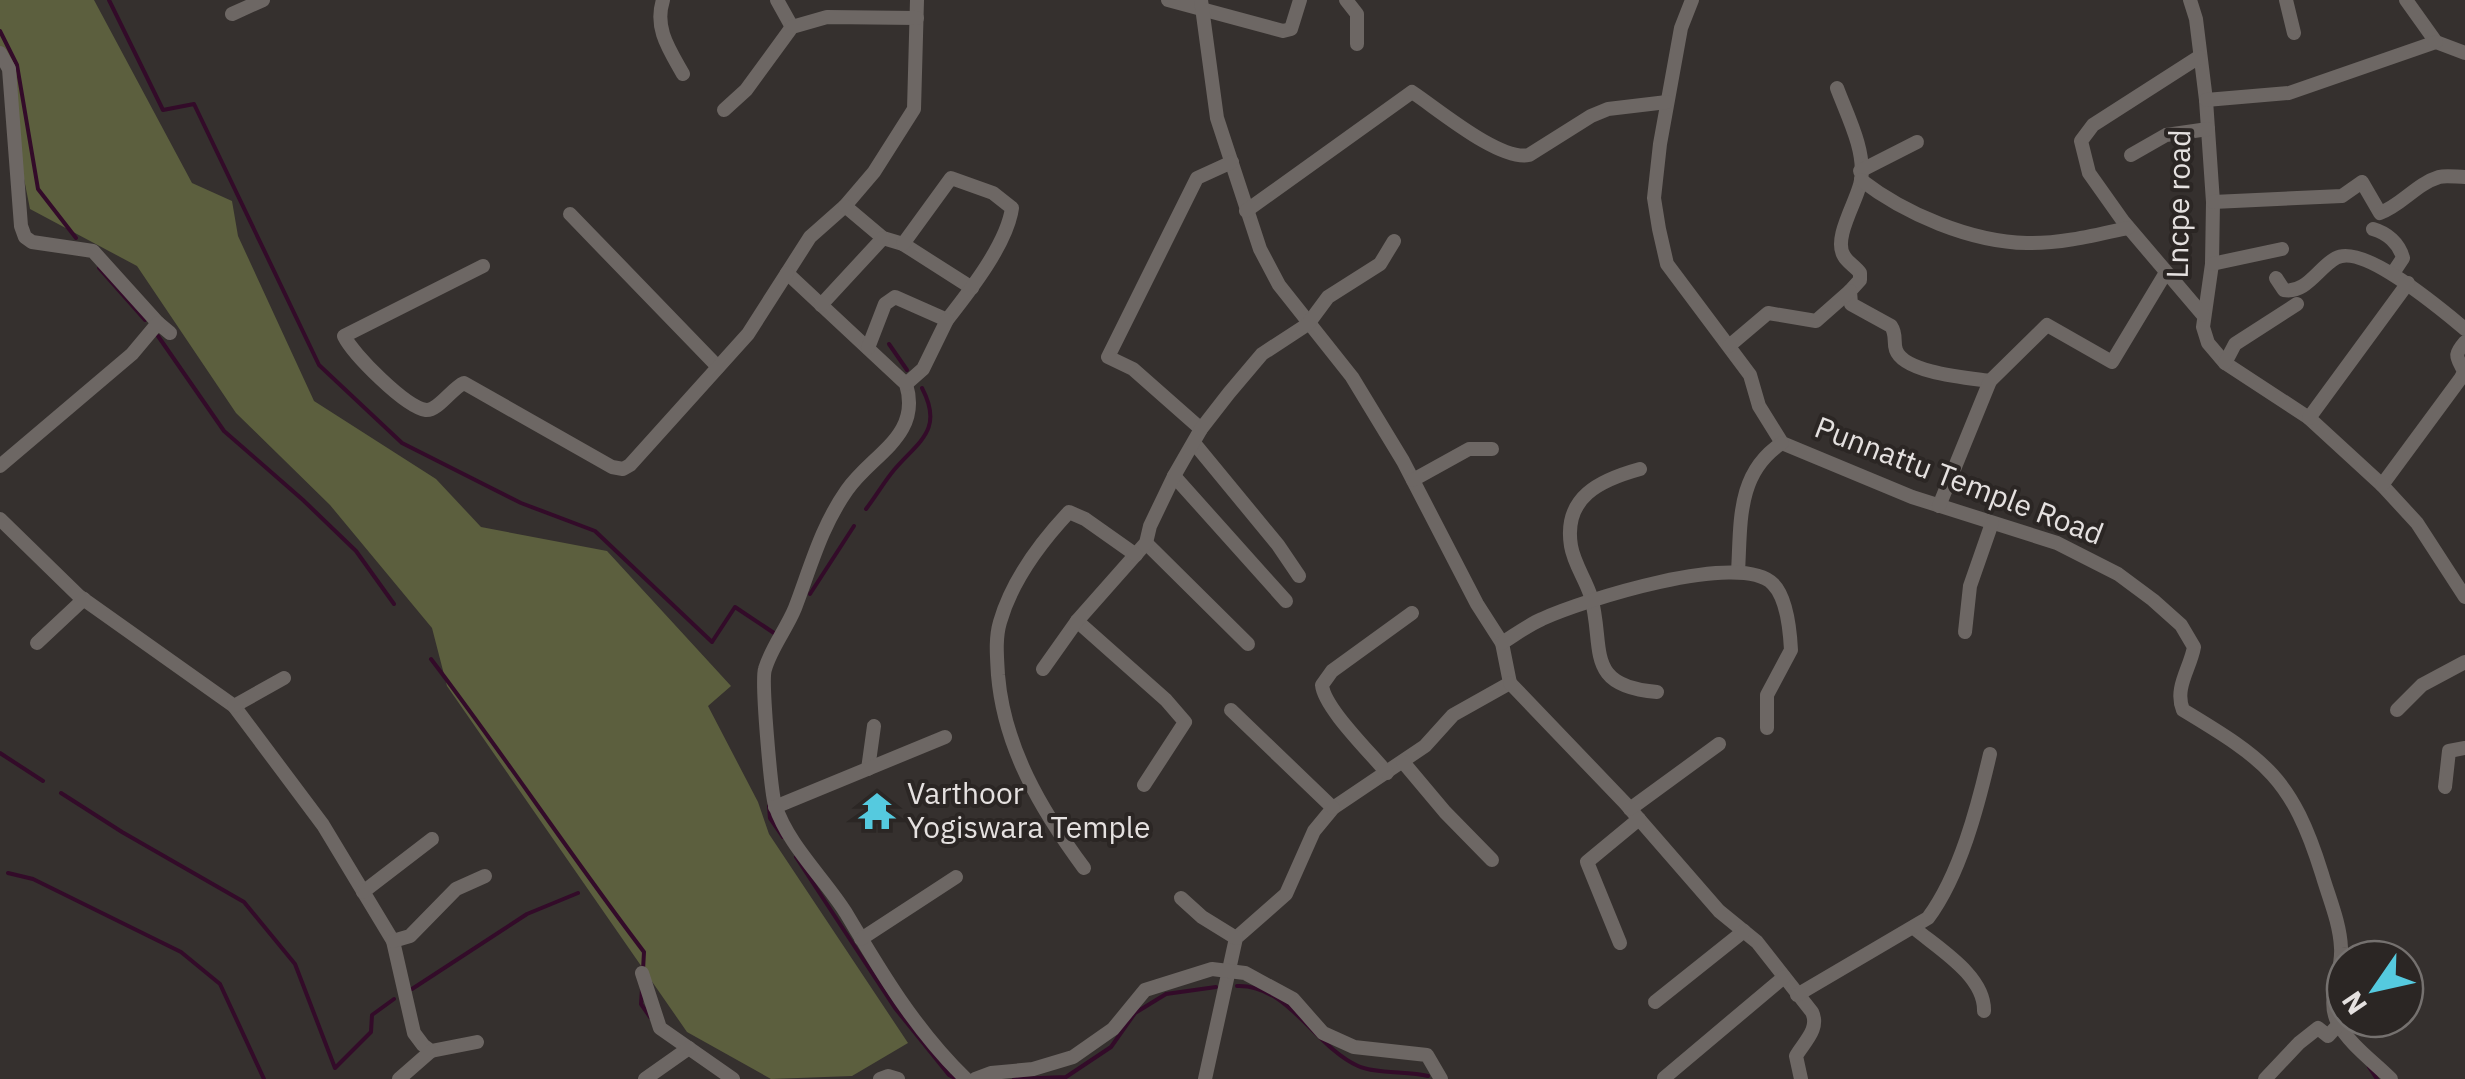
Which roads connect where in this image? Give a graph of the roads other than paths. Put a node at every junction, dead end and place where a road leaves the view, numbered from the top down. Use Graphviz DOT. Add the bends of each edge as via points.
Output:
graph roads {
  1 [pos="263,0"];
  2 [pos="663,0"];
  3 [pos="777,0"];
  4 [pos="917,0"];
  5 [pos="1168,0"];
  6 [pos="1300,0"];
  7 [pos="1346,0"];
  8 [pos="1692,0"];
  9 [pos="2190,0"];
  10 [pos="2304,0"];
  11 [pos="2406,0"];
  12 [pos="1201,4"];
  13 [pos="2288,5"];
  14 [pos="232,14"];
  15 [pos="917,18"];
  16 [pos="792,27"];
  17 [pos="2294,33"];
  18 [pos="2436,42"];
  19 [pos="1357,44"];
  20 [pos="0,53"];
  21 [pos="2465,53"];
  22 [pos="2199,58"];
  23 [pos="683,74"];
  24 [pos="1837,88"];
  25 [pos="2206,100"];
  26 [pos="1668,102"];
  27 [pos="724,110"];
  28 [pos="2208,129"];
  29 [pos="1917,142"];
  30 [pos="2131,155"];
  31 [pos="1232,162"];
  32 [pos="1861,176"];
  33 [pos="2465,176"];
  34 [pos="2212,202"];
  35 [pos="845,206"];
  36 [pos="1246,211"];
  37 [pos="570,214"];
  38 [pos="2128,228"];
  39 [pos="2373,229"];
  40 [pos="883,238"];
  41 [pos="1394,241"];
  42 [pos="903,244"];
  43 [pos="2282,249"];
  44 [pos="2212,264"];
  45 [pos="483,266"];
  46 [pos="787,274"];
  47 [pos="2165,274"];
  48 [pos="2393,274"];
  49 [pos="2276,278"];
  50 [pos="2408,283"];
  51 [pos="972,288"];
  52 [pos="1850,291"];
  53 [pos="2297,304"];
  54 [pos="821,305"];
  55 [pos="2203,316"];
  56 [pos="946,320"];
  57 [pos="1308,324"];
  58 [pos="2465,329"];
  59 [pos="2465,342"];
  60 [pos="1729,346"];
  61 [pos="868,348"];
  62 [pos="2226,363"];
  63 [pos="718,366"];
  64 [pos="1990,382"];
  65 [pos="906,384"];
  66 [pos="2309,418"];
  67 [pos="1197,436"];
  68 [pos="1782,444"];
  69 [pos="1492,449"];
  70 [pos="0,466"];
  71 [pos="1640,469"];
  72 [pos="1174,476"];
  73 [pos="1413,480"];
  74 [pos="2382,485"];
  75 [pos="1939,506"];
  76 [pos="0,519"];
  77 [pos="1992,523"];
  78 [pos="1141,549"];
  79 [pos="1738,572"];
  80 [pos="1298,576"];
  81 [pos="2465,597"];
  82 [pos="84,599"];
  83 [pos="1592,599"];
  84 [pos="1286,601"];
  85 [pos="1412,613"];
  86 [pos="1077,621"];
  87 [pos="1965,632"];
  88 [pos="37,643"];
  89 [pos="1502,643"];
  90 [pos="1248,644"];
  91 [pos="2465,662"];
  92 [pos="1043,669"];
  93 [pos="284,678"];
  94 [pos="1510,683"];
  95 [pos="1656,692"];
  96 [pos="234,706"];
  97 [pos="1232,710"];
  98 [pos="2398,710"];
  99 [pos="874,726"];
  100 [pos="1767,728"];
  101 [pos="944,737"];
  102 [pos="1719,744"];
  103 [pos="2465,748"];
  104 [pos="1990,754"];
  105 [pos="1403,762"];
  106 [pos="868,769"];
  107 [pos="1387,772"];
  108 [pos="1144,785"];
  109 [pos="2444,787"];
  110 [pos="776,807"];
  111 [pos="1333,808"];
  112 [pos="1634,814"];
  113 [pos="432,840"];
  114 [pos="1492,860"];
  115 [pos="1084,868"];
  116 [pos="485,876"];
  117 [pos="956,877"];
  118 [pos="364,892"];
  119 [pos="1181,898"];
  120 [pos="1914,928"];
  121 [pos="1744,931"];
  122 [pos="1236,938"];
  123 [pos="861,939"];
  124 [pos="2339,939"];
  125 [pos="393,941"];
  126 [pos="1620,944"];
  127 [pos="642,973"];
  128 [pos="1230,973"];
  129 [pos="1784,977"];
  130 [pos="1796,995"];
  131 [pos="1655,1002"];
  132 [pos="1984,1011"];
  133 [pos="2325,1029"];
  134 [pos="2348,1039"];
  135 [pos="477,1042"];
  136 [pos="689,1048"];
  137 [pos="431,1050"];
  138 [pos="1664,1078"];
  139 [pos="399,1079"];
  140 [pos="644,1079"];
  141 [pos="734,1079"];
  142 [pos="880,1079"];
  143 [pos="898,1079"];
  144 [pos="966,1079"];
  145 [pos="975,1079"];
  146 [pos="1205,1079"];
  147 [pos="1441,1079"];
  148 [pos="1801,1079"];
  149 [pos="2265,1079"];
  150 [pos="2391,1079"];
  1 -- 14 [label="street"];
  2 -- 23 [label="street" via="658,17"];
  3 -- 16 [label="street"];
  4 -- 15 [label="street"];
  5 -- 12 [label="street"];
  6 -- 12 [label="street" via="1291,29 1284,31"];
  7 -- 19 [label="street" via="1357,14"];
  8 -- 26 [label="street, Punnattu Temple Road"];
  9 -- 22 [label="street, Lncpe road"];
  10 -- 13 [label="street"];
  11 -- 18 [label="street"];
  12 -- 31 [label="street" via="1217,118"];
  13 -- 17 [label="street"];
  15 -- 16 [label="street" via="827,17"];
  15 -- 35 [label="street" via="914,109"];
  16 -- 27 [label="street"];
  18 -- 21 [label="street"];
  18 -- 25 [label="street" via="2289,93"];
  20 -- 70 [label="street" via="9,69 25,238 92,251 164,328"];
  22 -- 25 [label="street, Lncpe road"];
  22 -- 38 [label="street" via="2093,125 2081,141 2090,174"];
  24 -- 32 [label="street"];
  25 -- 28 [label="street, Lncpe road"];
  26 -- 36 [label="street" via="1608,109 1520,157 1412,92"];
  26 -- 60 [label="street, Punnattu Temple Road" via="1654,198 1667,264"];
  28 -- 30 [label="street" via="2166,135"];
  28 -- 34 [label="street, Lncpe road"];
  29 -- 32 [label="street"];
  31 -- 36 [label="street"];
  31 -- 67 [label="street" via="1198,178 1108,357 1133,370"];
  32 -- 38 [label="street" via="1902,206 1976,234 2027,243"];
  32 -- 52 [label="street" via="1841,247 1860,273"];
  33 -- 34 [label="street" via="2440,177 2380,213 2362,182 2342,196"];
  34 -- 44 [label="street, Lncpe road"];
  35 -- 40 [label="street"];
  35 -- 46 [label="street" via="810,237"];
  36 -- 57 [label="street" via="1279,285"];
  37 -- 63 [label="street"];
  38 -- 47 [label="street"];
  39 -- 48 [label="street" via="2402,253"];
  40 -- 42 [label="street"];
  40 -- 54 [label="street"];
  41 -- 57 [label="street" via="1380,264 1328,298"];
  42 -- 51 [label="street"];
  42 -- 51 [label="street" via="951,178 992,192 1012,214"];
  43 -- 44 [label="street"];
  44 -- 55 [label="street, Lncpe road"];
  45 -- 63 [label="street" via="344,336 348,344 384,382 422,408 434,408 464,383 623,468"];
  46 -- 54 [label="street"];
  46 -- 63 [label="street"];
  47 -- 55 [label="street"];
  47 -- 64 [label="street" via="2112,362 2047,325"];
  48 -- 49 [label="street" via="2342,256 2297,290 2284,290"];
  48 -- 50 [label="street"];
  50 -- 58 [label="street"];
  50 -- 66 [label="street"];
  51 -- 56 [label="street"];
  52 -- 60 [label="street" via="1816,321 1768,313"];
  52 -- 64 [label="street" via="1858,311 1892,326 1904,360"];
  53 -- 62 [label="street" via="2235,344"];
  54 -- 61 [label="street"];
  55 -- 62 [label="street, Lncpe road" via="2208,343"];
  56 -- 61 [label="street" via="895,297 885,304"];
  56 -- 65 [label="street" via="924,369"];
  57 -- 67 [label="street" via="1262,354"];
  57 -- 73 [label="street" via="1352,378"];
  59 -- 74 [label="street" via="2455,355 2461,378"];
  60 -- 68 [label="street, Punnattu Temple Road"];
  61 -- 65 [label="street"];
  62 -- 66 [label="street, Lncpe road"];
  64 -- 75 [label="street"];
  65 -- 110 [label="street" via="907,422 848,488 818,539 764,672"];
  66 -- 74 [label="street, Lncpe road"];
  67 -- 72 [label="street"];
  67 -- 80 [label="street"];
  68 -- 75 [label="street, Punnattu Temple Road"];
  68 -- 79 [label="street" via="1767,453 1745,489"];
  69 -- 73 [label="street" via="1469,449"];
  71 -- 83 [label="street" via="1608,478 1578,501 1571,548"];
  72 -- 78 [label="street"];
  72 -- 84 [label="street"];
  73 -- 89 [label="street"];
  74 -- 81 [label="street, Lncpe road" via="2418,524"];
  75 -- 77 [label="street, Punnattu Temple Road"];
  76 -- 82 [label="street"];
  77 -- 87 [label="street" via="1970,586"];
  77 -- 124 [label="street, Punnattu Temple Road" via="2118,574 2182,625 2192,656 2178,700 2183,710 2250,751 2288,792 2311,840"];
  78 -- 86 [label="street"];
  78 -- 90 [label="street"];
  78 -- 115 [label="street" via="1069,512 1040,544 999,624 1002,716 1047,812"];
  79 -- 83 [label="street"];
  79 -- 100 [label="street" via="1772,583 1788,627 1792,650 1767,694"];
  82 -- 88 [label="street"];
  82 -- 96 [label="street"];
  83 -- 89 [label="street"];
  83 -- 95 [label="street" via="1596,649 1607,673 1632,690"];
  85 -- 107 [label="street" via="1322,685"];
  86 -- 92 [label="street"];
  86 -- 108 [label="street" via="1184,722"];
  89 -- 94 [label="street"];
  91 -- 98 [label="street" via="2422,685"];
  93 -- 96 [label="street"];
  94 -- 105 [label="street" via="1453,715"];
  94 -- 112 [label="street"];
  96 -- 118 [label="street" via="324,825"];
  97 -- 111 [label="street"];
  99 -- 106 [label="street"];
  101 -- 106 [label="street"];
  102 -- 112 [label="street"];
  103 -- 109 [label="street" via="2450,750"];
  104 -- 120 [label="street" via="1975,818 1938,904"];
  105 -- 107 [label="street"];
  105 -- 114 [label="street"];
  106 -- 110 [label="street"];
  107 -- 111 [label="street"];
  110 -- 123 [label="street"];
  111 -- 122 [label="street" via="1286,894"];
  112 -- 121 [label="street"];
  112 -- 126 [label="street" via="1587,862"];
  113 -- 118 [label="street"];
  116 -- 125 [label="street" via="456,889 410,936"];
  117 -- 123 [label="street"];
  118 -- 125 [label="street"];
  119 -- 122 [label="street"];
  120 -- 130 [label="street"];
  120 -- 132 [label="street" via="1970,977"];
  121 -- 129 [label="street"];
  121 -- 131 [label="street"];
  122 -- 128 [label="street"];
  123 -- 144 [label="street" via="896,997"];
  125 -- 137 [label="street" via="414,1033"];
  127 -- 136 [label="street" via="660,1028"];
  128 -- 145 [label="street" via="1212,969 1145,990 1114,1029 1073,1057"];
  128 -- 146 [label="street"];
  128 -- 147 [label="street" via="1292,999 1323,1033 1354,1047 1428,1055"];
  129 -- 130 [label="street"];
  129 -- 138 [label="street"];
  130 -- 148 [label="street" via="1816,1020 1796,1056"];
  133 -- 149 [label="street" via="2299,1043"];
  134 -- 150 [label="street"];
  135 -- 137 [label="street"];
  136 -- 140 [label="street"];
  136 -- 141 [label="street"];
  137 -- 139 [label="street"];
  142 -- 143 [label="street"];
}
